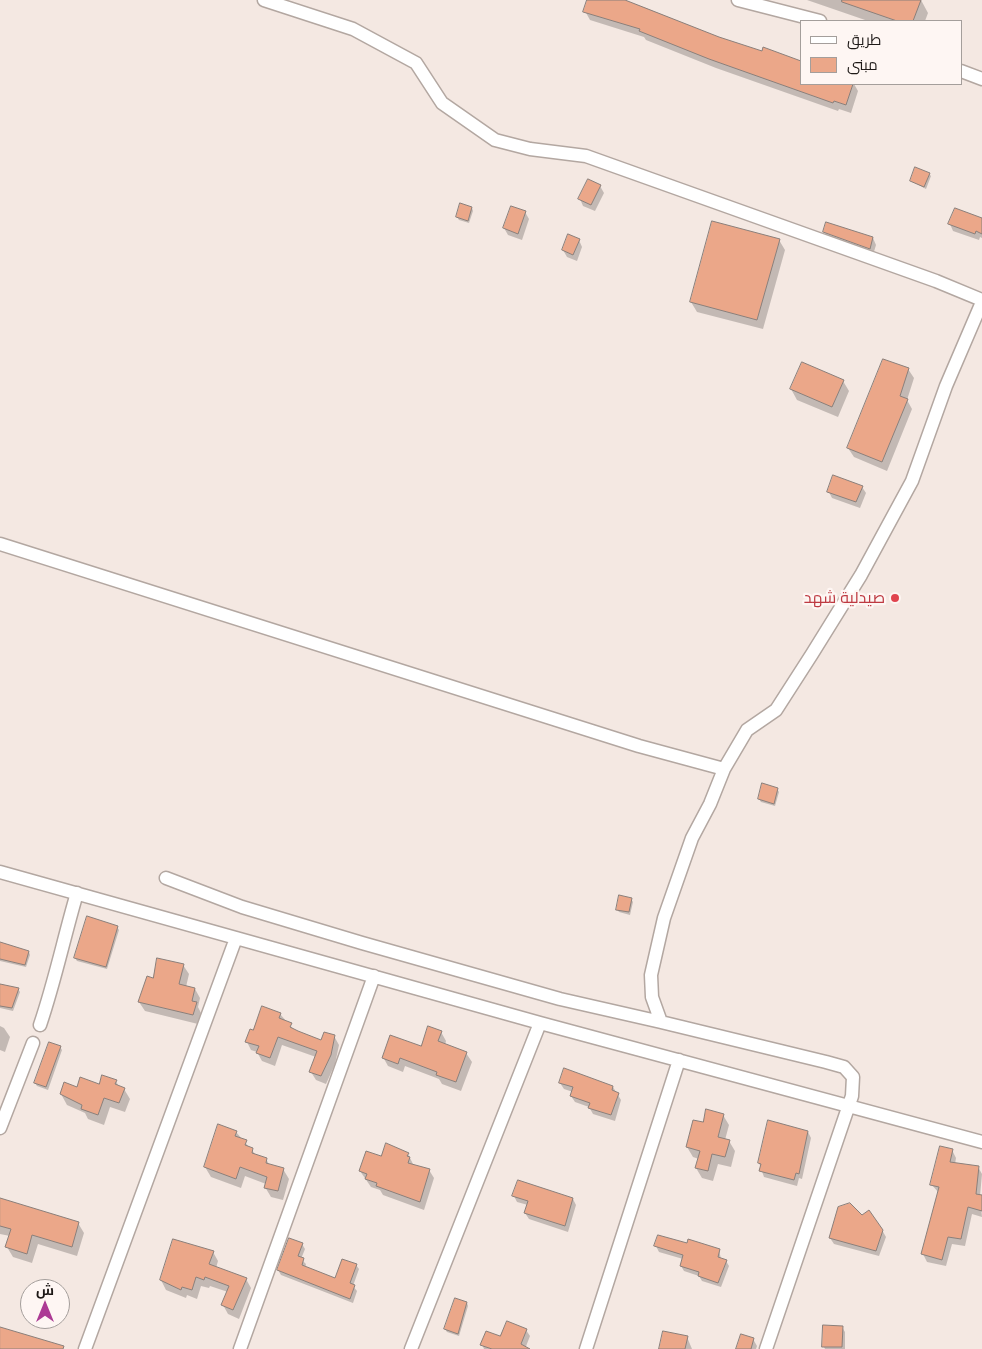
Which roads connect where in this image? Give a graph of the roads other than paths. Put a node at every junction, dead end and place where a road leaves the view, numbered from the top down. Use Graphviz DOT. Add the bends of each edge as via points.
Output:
graph roads {
  1 [pos="264,0"];
  2 [pos="738,0"];
  3 [pos="816,20"];
  4 [pos="962,70"];
  5 [pos="982,79"];
  6 [pos="982,301"];
  7 [pos="0,544"];
  8 [pos="724,769"];
  9 [pos="0,872"];
  10 [pos="166,878"];
  11 [pos="77,893"];
  12 [pos="236,938"];
  13 [pos="374,976"];
  14 [pos="661,1022"];
  15 [pos="540,1023"];
  16 [pos="40,1025"];
  17 [pos="33,1043"];
  18 [pos="679,1060"];
  19 [pos="848,1106"];
  20 [pos="0,1128"];
  21 [pos="982,1142"];
  22 [pos="85,1349"];
  23 [pos="240,1349"];
  24 [pos="411,1349"];
  25 [pos="586,1349"];
  26 [pos="766,1349"];
  1 -- 6 [label="street" via="353,29 416,63 442,103 495,140 530,149 586,156 936,281"];
  2 -- 3 [label="street"];
  4 -- 5 [label="street"];
  6 -- 8 [label="street" via="946,386 912,481 861,575 776,710 747,730"];
  7 -- 8 [label="street" via="639,746"];
  8 -- 14 [label="street" via="692,838 664,918 651,975 652,997"];
  9 -- 11 [label="street"];
  10 -- 14 [label="street" via="242,908 362,943 560,1000"];
  11 -- 12 [label="street"];
  11 -- 16 [label="street"];
  12 -- 13 [label="street"];
  12 -- 22 [label="street"];
  13 -- 15 [label="street"];
  13 -- 23 [label="street"];
  14 -- 19 [label="street" via="844,1067 853,1077"];
  15 -- 18 [label="street"];
  15 -- 24 [label="street"];
  17 -- 20 [label="street"];
  18 -- 19 [label="street"];
  18 -- 25 [label="street"];
  19 -- 21 [label="street"];
  19 -- 26 [label="street"];
}
